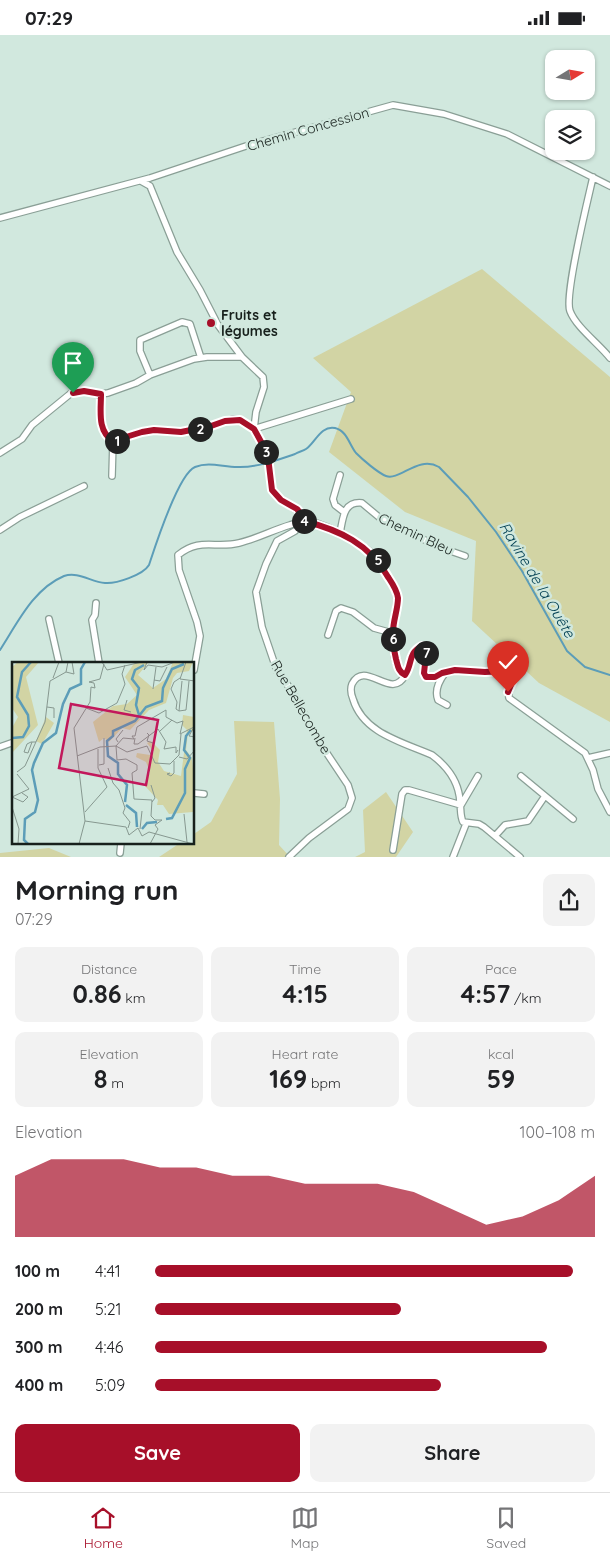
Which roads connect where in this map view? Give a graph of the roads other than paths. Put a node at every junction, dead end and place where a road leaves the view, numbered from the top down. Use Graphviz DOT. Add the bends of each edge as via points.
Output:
graph roads {
  1 [pos="593,177"];
  2 [pos="141,181"];
  3 [pos="610,185"];
  4 [pos="0,218"];
  5 [pos="242,357"];
  6 [pos="201,358"];
  7 [pos="610,358"];
  8 [pos="150,375"];
  9 [pos="101,394"];
  10 [pos="351,399"];
  11 [pos="254,429"];
  12 [pos="113,441"];
  13 [pos="0,453"];
  14 [pos="340,475"];
  15 [pos="112,476"];
  16 [pos="84,486"];
  17 [pos="344,512"];
  18 [pos="304,521"];
  19 [pos="0,530"];
  20 [pos="340,533"];
  21 [pos="466,556"];
  22 [pos="96,603"];
  23 [pos="49,619"];
  24 [pos="392,633"];
  25 [pos="328,635"];
  26 [pos="59,662"];
  27 [pos="99,662"];
  28 [pos="195,664"];
  29 [pos="449,671"];
  30 [pos="405,675"];
  31 [pos="447,705"];
  32 [pos="12,743"];
  33 [pos="0,747"];
  34 [pos="610,753"];
  35 [pos="588,758"];
  36 [pos="478,776"];
  37 [pos="521,776"];
  38 [pos="195,793"];
  39 [pos="204,794"];
  40 [pos="545,796"];
  41 [pos="461,805"];
  42 [pos="610,812"];
  43 [pos="573,819"];
  44 [pos="466,824"];
  45 [pos="495,836"];
  46 [pos="121,844"];
  47 [pos="392,850"];
  48 [pos="120,853"];
  49 [pos="289,857"];
  50 [pos="453,857"];
  51 [pos="520,857"];
  1 -- 2 [label="street, Chemin Concession" via="507,135 444,114 392,105 249,145"];
  1 -- 3 [label="street, Chemin Concession"];
  1 -- 7 [label="street" via="575,262 569,310"];
  2 -- 4 [label="street, Chemin Concession"];
  2 -- 5 [label="street" via="150,186 177,252 218,325"];
  5 -- 6 [label="street"];
  5 -- 11 [label="street" via="259,372 264,383"];
  6 -- 8 [label="street"];
  6 -- 8 [label="street" via="190,325 182,322 140,340 140,351"];
  8 -- 9 [label="street"];
  9 -- 12 [label="street" via="103,429"];
  9 -- 13 [label="street" via="84,391 67,395 32,425 22,439"];
  10 -- 11 [label="street"];
  11 -- 12 [label="street" via="233,419 181,432 142,432"];
  11 -- 18 [label="street" via="268,457 272,490 297,509"];
  12 -- 15 [label="street"];
  14 -- 17 [label="street" via="333,499"];
  16 -- 19 [label="street"];
  17 -- 20 [label="street"];
  17 -- 21 [label="street, Chemin Bleu" via="353,503 362,503 380,519"];
  18 -- 20 [label="street"];
  18 -- 28 [label="street" via="239,543 188,547 178,555 178,570 200,636"];
  18 -- 49 [label="street, Rue Bellecombe" via="300,528 282,538 274,547 257,585 257,599 262,627 277,671 348,785 352,798 348,809 308,838"];
  20 -- 24 [label="street" via="370,551 396,590 398,598"];
  22 -- 27 [label="street" via="92,620"];
  23 -- 26 [label="street"];
  24 -- 25 [label="street" via="374,628 356,614 341,608 336,611"];
  24 -- 30 [label="street" via="399,670"];
  29 -- 30 [label="street" via="426,677 423,668 426,647 422,646 414,651"];
  29 -- 31 [label="street" via="442,677 436,693 438,700"];
  29 -- 35 [label="street" via="514,673 508,692 512,702 581,749"];
  30 -- 41 [label="street" via="402,681 390,685 370,676 360,677 352,685 355,707 374,728 440,761 457,783"];
  32 -- 33 [label="street"];
  34 -- 35 [label="street"];
  35 -- 42 [label="street"];
  36 -- 41 [label="street"];
  37 -- 40 [label="street"];
  38 -- 39 [label="street"];
  40 -- 43 [label="street"];
  40 -- 45 [label="street" via="528,821 505,825"];
  41 -- 44 [label="street" via="462,820"];
  41 -- 47 [label="street" via="405,790"];
  44 -- 45 [label="street" via="479,824"];
  44 -- 50 [label="street"];
  45 -- 51 [label="street"];
  46 -- 48 [label="street"];
}
